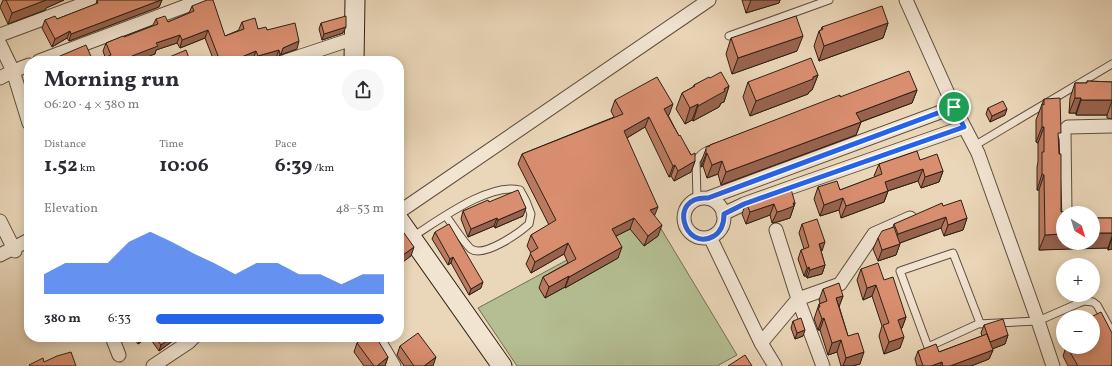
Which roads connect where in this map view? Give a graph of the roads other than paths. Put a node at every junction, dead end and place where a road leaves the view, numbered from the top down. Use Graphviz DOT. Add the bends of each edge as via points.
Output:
graph roads {
  1 [pos="94,0"];
  2 [pos="202,0"];
  3 [pos="355,0"];
  4 [pos="709,0"];
  5 [pos="829,0"];
  6 [pos="906,0"];
  7 [pos="0,35"];
  8 [pos="729,36"];
  9 [pos="355,38"];
  10 [pos="0,44"];
  11 [pos="52,56"];
  12 [pos="301,56"];
  13 [pos="354,56"];
  14 [pos="1112,64"];
  15 [pos="24,67"];
  16 [pos="13,71"];
  17 [pos="0,78"];
  18 [pos="24,107"];
  19 [pos="954,107"];
  20 [pos="1112,126"];
  21 [pos="964,127"];
  22 [pos="722,145"];
  23 [pos="974,146"];
  24 [pos="703,199"];
  25 [pos="1065,206"];
  26 [pos="404,209"];
  27 [pos="925,212"];
  28 [pos="724,214"];
  29 [pos="446,216"];
  30 [pos="0,221"];
  31 [pos="404,228"];
  32 [pos="776,230"];
  33 [pos="710,237"];
  34 [pos="411,238"];
  35 [pos="24,244"];
  36 [pos="15,250"];
  37 [pos="0,255"];
  38 [pos="798,300"];
  39 [pos="1038,321"];
  40 [pos="980,323"];
  41 [pos="1112,332"];
  42 [pos="114,342"];
  43 [pos="189,342"];
  44 [pos="380,342"];
  45 [pos="761,343"];
  46 [pos="119,355"];
  47 [pos="153,366"];
  48 [pos="394,366"];
  49 [pos="502,366"];
  50 [pos="775,366"];
  51 [pos="823,366"];
  52 [pos="1052,366"];
  1 -- 7 [label="street"];
  2 -- 11 [label="street"];
  3 -- 9 [label="street"];
  4 -- 26 [label="street"];
  5 -- 8 [label="lane"];
  6 -- 19 [label="street"];
  9 -- 12 [label="street"];
  9 -- 13 [label="street"];
  10 -- 16 [label="street"];
  14 -- 23 [label="lane"];
  15 -- 16 [label="street"];
  16 -- 17 [label="street"];
  16 -- 18 [label="street"];
  19 -- 21 [label="street"];
  19 -- 24 [label="street"];
  20 -- 25 [label="street" via="1068,127 1064,131"];
  21 -- 23 [label="street"];
  21 -- 28 [label="street" via="744,204"];
  22 -- 24 [label="lane" via="698,156 696,161"];
  23 -- 39 [label="street"];
  24 -- 28 [label="street" via="718,204"];
  24 -- 33 [label="street" via="688,206 683,216 689,232 699,238"];
  27 -- 38 [label="street" via="874,234 840,284"];
  28 -- 33 [label="street" via="720,230"];
  29 -- 29 [label="lane" via="473,199 501,189 512,188 520,190 531,214 529,224 518,234 478,252 470,248"];
  29 -- 34 [label="lane"];
  30 -- 36 [label="street"];
  31 -- 34 [label="street"];
  32 -- 38 [label="street"];
  33 -- 45 [label="street"];
  34 -- 49 [label="street"];
  35 -- 36 [label="street"];
  36 -- 37 [label="street"];
  38 -- 45 [label="street"];
  38 -- 51 [label="street"];
  39 -- 40 [label="lane" via="978,324 928,347 900,270 953,253"];
  39 -- 41 [label="lane" via="1084,301 1093,302"];
  39 -- 52 [label="street"];
  42 -- 46 [label="street"];
  43 -- 47 [label="street"];
  44 -- 48 [label="street"];
  45 -- 50 [label="street"];
}
